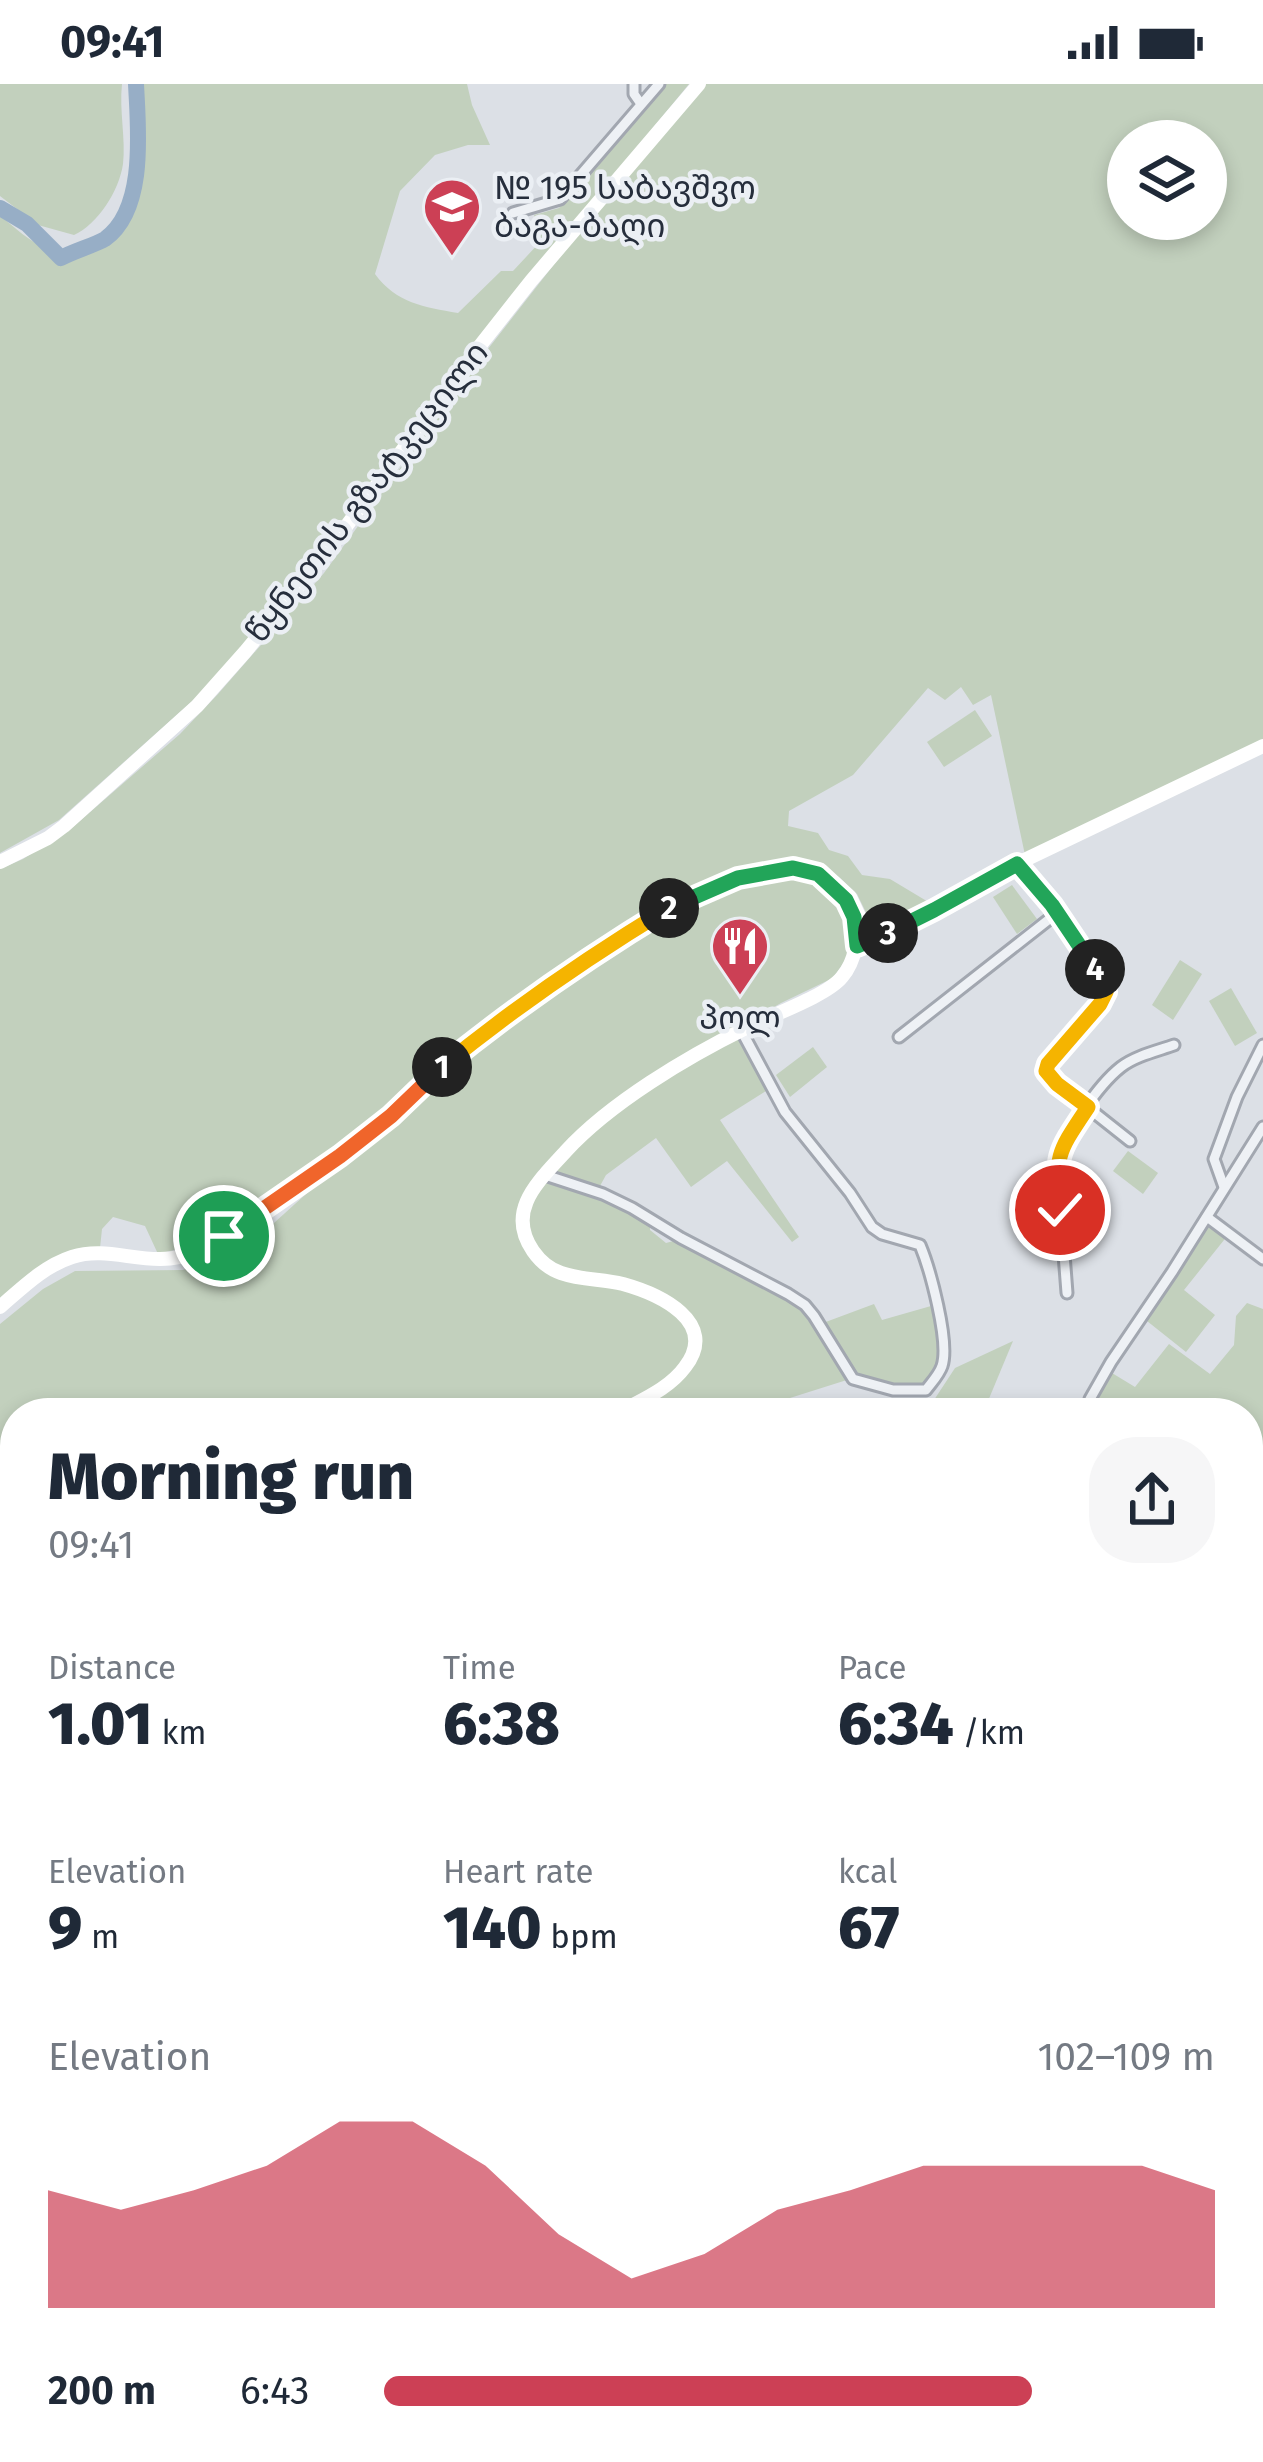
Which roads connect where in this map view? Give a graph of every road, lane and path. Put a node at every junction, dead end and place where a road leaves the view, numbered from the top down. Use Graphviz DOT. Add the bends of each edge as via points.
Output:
graph roads {
  1 [pos="634,84"];
  2 [pos="659,84"];
  3 [pos="699,84"];
  4 [pos="641,104"];
  5 [pos="513,213"];
  6 [pos="1263,746"];
  7 [pos="0,862"];
  8 [pos="1017,864"];
  9 [pos="1058,914"];
  10 [pos="857,946"];
  11 [pos="741,1030"];
  12 [pos="899,1037"];
  13 [pos="1263,1045"];
  14 [pos="1174,1046"];
  15 [pos="1088,1107"];
  16 [pos="1263,1127"];
  17 [pos="1130,1141"];
  18 [pos="544,1175"];
  19 [pos="1224,1187"];
  20 [pos="1207,1216"];
  21 [pos="1263,1259"];
  22 [pos="1067,1293"];
  23 [pos="0,1306"];
  24 [pos="643,1398"];
  25 [pos="1091,1398"];
  1 -- 4 [label="street"];
  2 -- 4 [label="street"];
  3 -- 7 [label="main road, წყნეთის გზატკეცილი" via="531,281 325,555 209,693 64,826"];
  4 -- 5 [label="street" via="560,199"];
  6 -- 8 [label="main road"];
  8 -- 9 [label="street"];
  8 -- 10 [label="main road"];
  9 -- 12 [label="street"];
  9 -- 15 [label="street" via="1106,992 1046,1071"];
  10 -- 11 [label="main road" via="828,988"];
  10 -- 23 [label="main road" via="846,900 818,874 770,871 706,890 625,934 511,1014 340,1156 196,1252 162,1261 73,1257"];
  11 -- 18 [label="main road" via="603,1117"];
  11 -- 18 [label="street" via="794,1125 872,1227 920,1245 944,1347 926,1390 853,1378 805,1305 632,1208"];
  13 -- 19 [label="street" via="1214,1159"];
  14 -- 15 [label="street" via="1120,1068"];
  15 -- 17 [label="street"];
  15 -- 22 [label="street" via="1057,1163"];
  16 -- 19 [label="street"];
  18 -- 24 [label="main road" via="521,1215 538,1259 575,1278 652,1294 690,1321 695,1349 687,1365"];
  19 -- 20 [label="street"];
  20 -- 21 [label="street"];
  20 -- 25 [label="street"];
}
